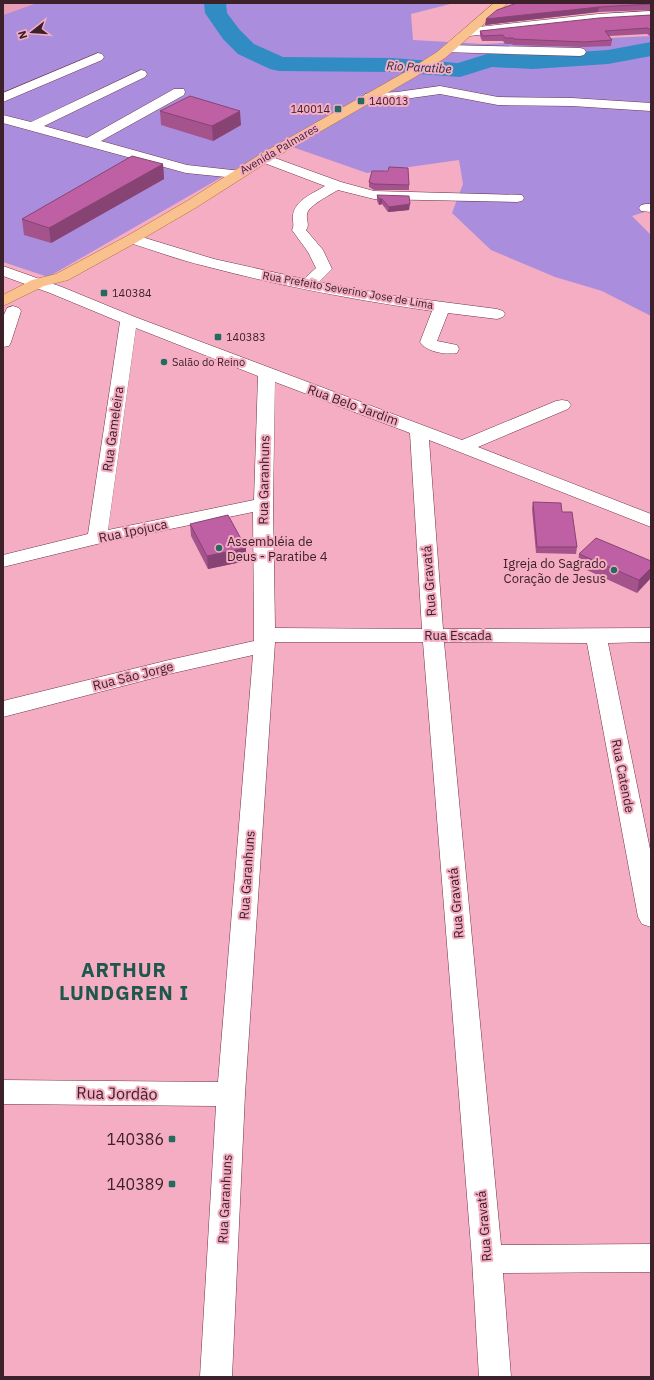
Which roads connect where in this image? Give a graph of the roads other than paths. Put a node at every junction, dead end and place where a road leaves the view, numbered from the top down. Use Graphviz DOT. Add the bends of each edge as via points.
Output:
graph roads {
  1 [pos="502,3"];
  2 [pos="488,8"];
  3 [pos="651,15"];
  4 [pos="469,32"];
  5 [pos="448,49"];
  6 [pos="580,52"];
  7 [pos="98,57"];
  8 [pos="141,74"];
  9 [pos="179,92"];
  10 [pos="370,97"];
  11 [pos="3,98"];
  12 [pos="651,107"];
  13 [pos="3,119"];
  14 [pos="32,127"];
  15 [pos="88,143"];
  16 [pos="264,158"];
  17 [pos="236,174"];
  18 [pos="336,185"];
  19 [pos="517,198"];
  20 [pos="132,239"];
  21 [pos="3,271"];
  22 [pos="59,283"];
  23 [pos="38,284"];
  24 [pos="307,285"];
  25 [pos="442,307"];
  26 [pos="6,309"];
  27 [pos="497,314"];
  28 [pos="129,320"];
  29 [pos="3,342"];
  30 [pos="451,349"];
  31 [pos="267,373"];
  32 [pos="562,405"];
  33 [pos="419,430"];
  34 [pos="462,447"];
  35 [pos="263,504"];
  36 [pos="651,521"];
  37 [pos="97,538"];
  38 [pos="3,561"];
  39 [pos="433,635"];
  40 [pos="651,635"];
  41 [pos="596,636"];
  42 [pos="264,641"];
  43 [pos="3,709"];
  44 [pos="651,916"];
  45 [pos="3,1092"];
  46 [pos="231,1094"];
  47 [pos="651,1258"];
  48 [pos="487,1259"];
  49 [pos="216,1377"];
  50 [pos="495,1377"];
  1 -- 2 [label="main road, Avenida Palmares"];
  2 -- 4 [label="main road, Avenida Palmares"];
  3 -- 4 [label="street"];
  4 -- 5 [label="main road, Avenida Palmares"];
  5 -- 6 [label="street"];
  5 -- 10 [label="main road, Avenida Palmares" via="434,60"];
  7 -- 11 [label="street"];
  8 -- 14 [label="street"];
  9 -- 15 [label="street"];
  10 -- 12 [label="street" via="440,90 498,100"];
  10 -- 16 [label="main road, Avenida Palmares"];
  13 -- 14 [label="street"];
  14 -- 15 [label="street"];
  15 -- 17 [label="street" via="186,169"];
  16 -- 17 [label="main road, Avenida Palmares"];
  16 -- 18 [label="street"];
  17 -- 20 [label="main road, Avenida Palmares" via="192,204"];
  18 -- 19 [label="street" via="374,195"];
  18 -- 24 [label="street" via="304,205 301,210 299,230 315,250 324,269"];
  20 -- 22 [label="main road, Avenida Palmares"];
  20 -- 24 [label="street, Rua Prefeito Severino Jose de Lima" via="208,262"];
  21 -- 23 [label="street, Rua Belo Jardim"];
  22 -- 23 [label="street, Rua Belo Jardim"];
  22 -- 26 [label="main road, Avenida Palmares"];
  22 -- 28 [label="street, Rua Belo Jardim"];
  23 -- 26 [label="main road"];
  24 -- 25 [label="street, Rua Prefeito Severino Jose de Lima"];
  25 -- 27 [label="street, Rua Prefeito Severino Jose de Lima"];
  25 -- 30 [label="street" via="428,342"];
  26 -- 29 [label="street"];
  28 -- 31 [label="street, Rua Belo Jardim"];
  28 -- 37 [label="street, Rua Gameleira"];
  31 -- 33 [label="street, Rua Belo Jardim"];
  31 -- 35 [label="street, Rua Garanhuns"];
  32 -- 34 [label="street"];
  33 -- 34 [label="street, Rua Belo Jardim"];
  33 -- 39 [label="street, Rua Gravatá"];
  34 -- 36 [label="street, Rua Belo Jardim"];
  35 -- 37 [label="street, Rua Ipojuca"];
  35 -- 42 [label="street, Rua Garanhuns"];
  37 -- 38 [label="street, Rua Ipojuca"];
  39 -- 41 [label="street, Rua Escada"];
  39 -- 42 [label="street, Rua Escada"];
  39 -- 48 [label="street, Rua Gravatá"];
  40 -- 41 [label="street, Rua Escada"];
  41 -- 44 [label="street, Rua Catende"];
  42 -- 43 [label="street, Rua São Jorge"];
  42 -- 46 [label="street, Rua Garanhuns"];
  45 -- 46 [label="street, Rua Jordão"];
  46 -- 49 [label="street, Rua Garanhuns"];
  47 -- 48 [label="street"];
  48 -- 50 [label="street, Rua Gravatá"];
}
